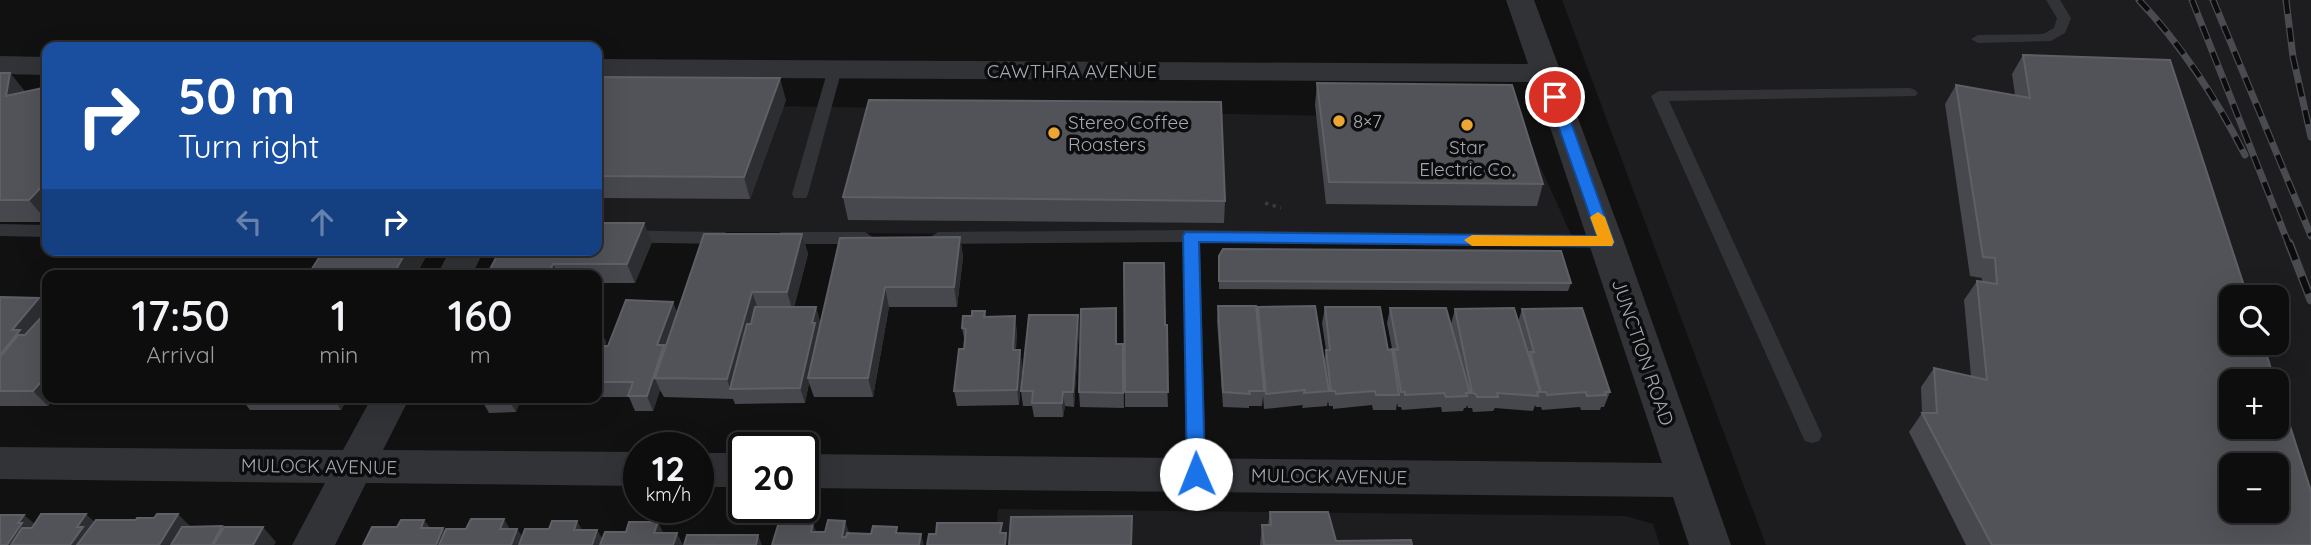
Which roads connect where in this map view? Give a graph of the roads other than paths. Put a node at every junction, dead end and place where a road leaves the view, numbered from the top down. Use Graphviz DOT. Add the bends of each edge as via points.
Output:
graph roads {
  1 [pos="1520,0"];
  2 [pos="2053,0"];
  3 [pos="1978,39"];
  4 [pos="0,65"];
  5 [pos="42,66"];
  6 [pos="602,68"];
  7 [pos="835,69"];
  8 [pos="1546,73"];
  9 [pos="1910,93"];
  10 [pos="800,194"];
  11 [pos="0,230"];
  12 [pos="42,231"];
  13 [pos="602,236"];
  14 [pos="1191,236"];
  15 [pos="884,238"];
  16 [pos="926,238"];
  17 [pos="1607,242"];
  18 [pos="388,403"];
  19 [pos="1812,435"];
  20 [pos="0,463"];
  21 [pos="355,467"];
  22 [pos="623,469"];
  23 [pos="819,471"];
  24 [pos="1196,474"];
  25 [pos="1687,480"];
  26 [pos="313,545"];
  27 [pos="1710,545"];
  1 -- 8 [label="street, JUNCTION ROAD"];
  2 -- 3 [label="lane" via="2064,18 2060,30 2046,38"];
  4 -- 5 [label="street"];
  6 -- 7 [label="street, CAWTHRA AVENUE"];
  7 -- 8 [label="street, CAWTHRA AVENUE"];
  7 -- 10 [label="lane"];
  8 -- 17 [label="street, JUNCTION ROAD"];
  9 -- 19 [label="lane" via="1659,96"];
  11 -- 12 [label="lane"];
  13 -- 15 [label="lane"];
  14 -- 16 [label="lane"];
  14 -- 17 [label="lane"];
  14 -- 24 [label="lane"];
  17 -- 25 [label="street, JUNCTION ROAD"];
  18 -- 21 [label="street"];
  20 -- 21 [label="street, MULOCK AVENUE"];
  21 -- 22 [label="street, MULOCK AVENUE"];
  21 -- 26 [label="street"];
  23 -- 24 [label="street, MULOCK AVENUE"];
  24 -- 25 [label="street, MULOCK AVENUE"];
  25 -- 27 [label="street, JUNCTION ROAD"];
}
